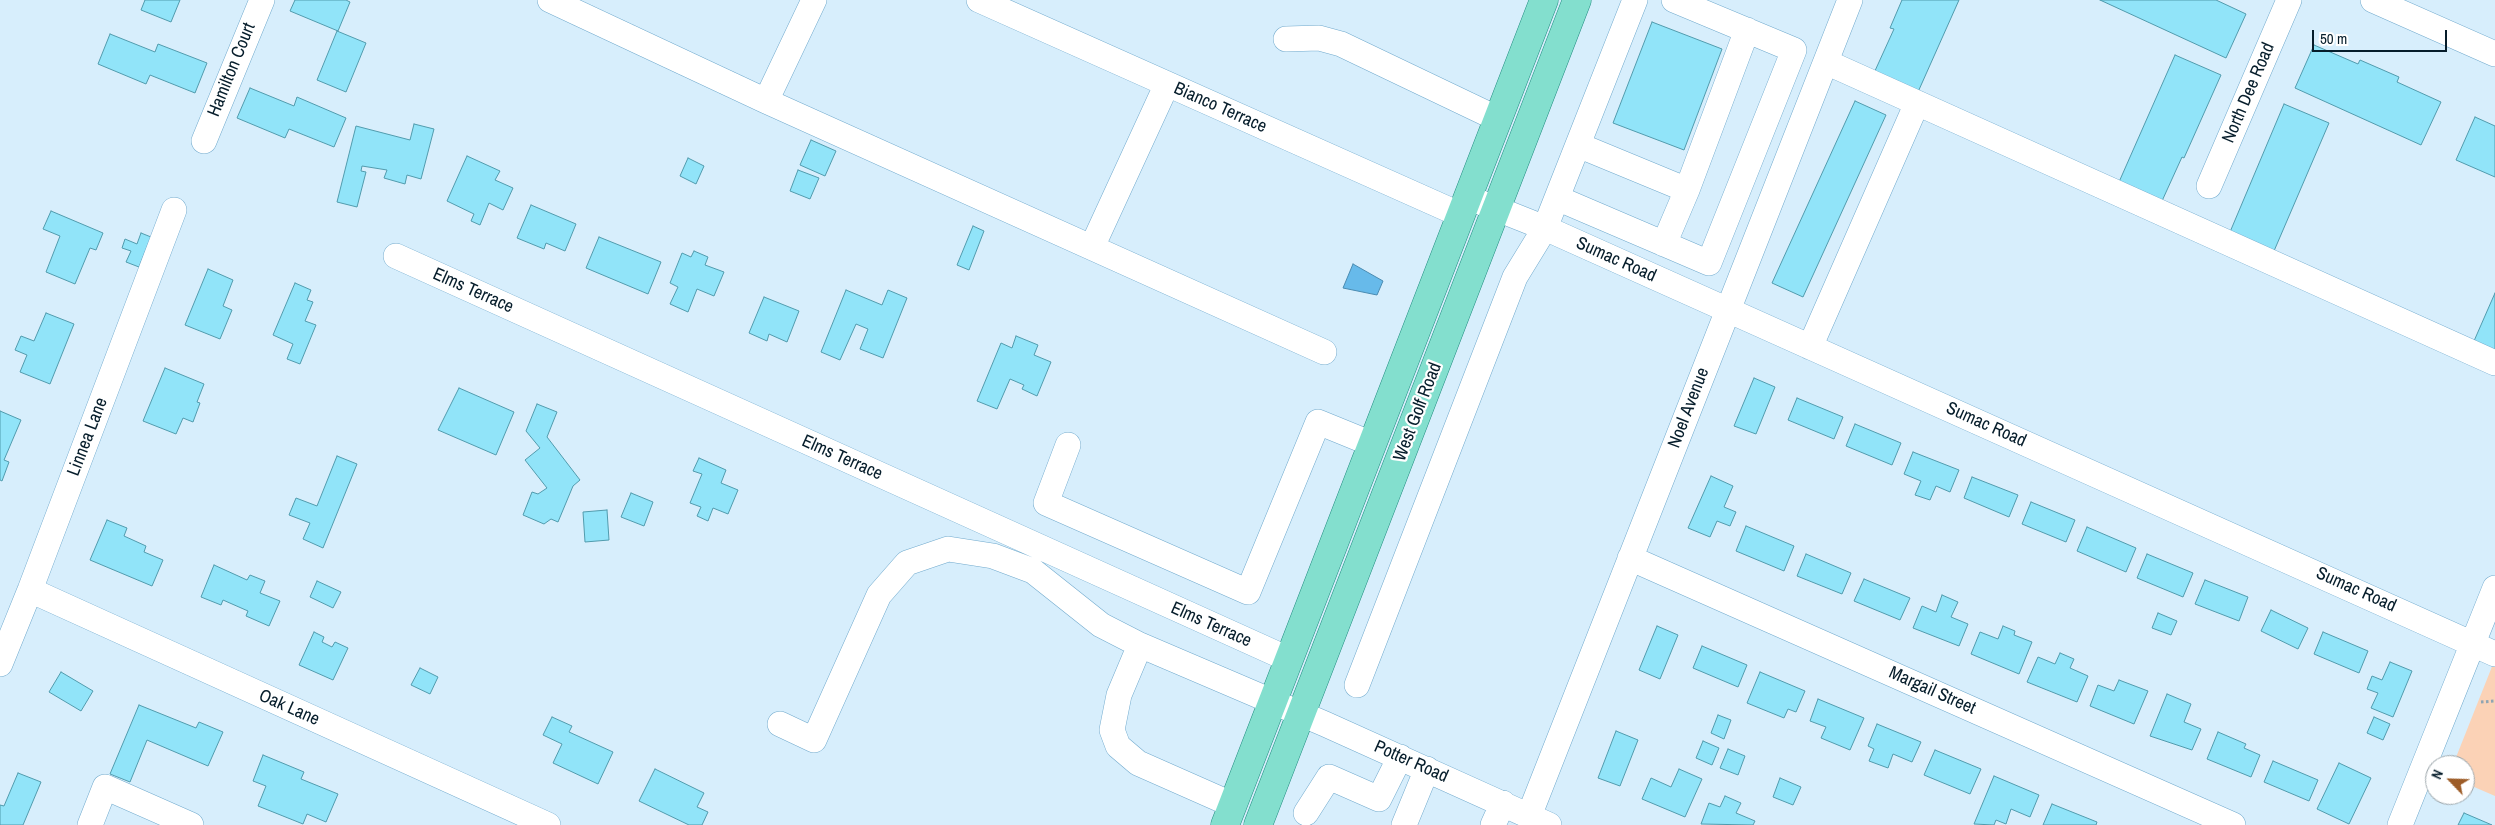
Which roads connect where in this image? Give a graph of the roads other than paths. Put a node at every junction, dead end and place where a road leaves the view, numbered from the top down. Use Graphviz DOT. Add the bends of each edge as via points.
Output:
graph roads {
  1 [pos="262,0"];
  2 [pos="550,0"];
  3 [pos="814,0"];
  4 [pos="980,0"];
  5 [pos="1544,0"];
  6 [pos="1577,0"];
  7 [pos="1635,0"];
  8 [pos="1674,0"];
  9 [pos="1850,0"];
  10 [pos="2289,0"];
  11 [pos="2373,0"];
  12 [pos="1747,30"];
  13 [pos="1286,39"];
  14 [pos="2495,54"];
  15 [pos="1826,62"];
  16 [pos="1167,84"];
  17 [pos="766,101"];
  18 [pos="1917,103"];
  19 [pos="1498,119"];
  20 [pos="204,142"];
  21 [pos="1578,145"];
  22 [pos="2208,186"];
  23 [pos="1687,190"];
  24 [pos="1557,198"];
  25 [pos="1464,206"];
  26 [pos="174,210"];
  27 [pos="1497,210"];
  28 [pos="1545,228"];
  29 [pos="1664,244"];
  30 [pos="1092,247"];
  31 [pos="396,256"];
  32 [pos="1728,310"];
  33 [pos="1810,347"];
  34 [pos="1324,352"];
  35 [pos="2495,363"];
  36 [pos="1372,444"];
  37 [pos="1068,445"];
  38 [pos="1630,558"];
  39 [pos="2495,588"];
  40 [pos="30,590"];
  41 [pos="2473,642"];
  42 [pos="1140,645"];
  43 [pos="2495,654"];
  44 [pos="1288,660"];
  45 [pos="0,664"];
  46 [pos="1357,685"];
  47 [pos="1272,702"];
  48 [pos="1301,714"];
  49 [pos="780,724"];
  50 [pos="1400,757"];
  51 [pos="1427,769"];
  52 [pos="1306,813"];
  53 [pos="1498,814"];
  54 [pos="1229,815"];
  55 [pos="1539,820"];
  56 [pos="90,825"];
  57 [pos="191,825"];
  58 [pos="548,825"];
  59 [pos="1258,825"];
  60 [pos="1404,825"];
  61 [pos="2233,825"];
  62 [pos="2400,825"];
  1 -- 20 [label="street, Hamilton Court"];
  2 -- 17 [label="street"];
  3 -- 17 [label="street"];
  4 -- 16 [label="street, Bianco Terrace"];
  5 -- 19 [label="main road, West Golf Road"];
  6 -- 27 [label="main road, West Golf Road"];
  7 -- 21 [label="street"];
  8 -- 12 [label="street"];
  9 -- 15 [label="street, Noel Avenue"];
  10 -- 22 [label="street, North Dee Road"];
  11 -- 14 [label="street"];
  12 -- 23 [label="street"];
  12 -- 29 [label="street" via="1794,50 1709,263"];
  13 -- 19 [label="street" via="1319,38 1341,44"];
  15 -- 18 [label="street"];
  15 -- 32 [label="street, Noel Avenue"];
  16 -- 25 [label="street, Bianco Terrace"];
  16 -- 30 [label="street"];
  17 -- 30 [label="street"];
  18 -- 33 [label="street"];
  18 -- 35 [label="street"];
  19 -- 25 [label="main road, West Golf Road"];
  21 -- 23 [label="street"];
  21 -- 24 [label="street"];
  23 -- 29 [label="street"];
  24 -- 28 [label="street"];
  24 -- 29 [label="street"];
  25 -- 27 [label="street, Bianco Terrace"];
  25 -- 36 [label="main road, West Golf Road"];
  26 -- 40 [label="street, Linnea Lane"];
  27 -- 28 [label="street, Sumac Road"];
  27 -- 48 [label="main road, West Golf Road"];
  28 -- 32 [label="street, Sumac Road"];
  28 -- 46 [label="street" via="1514,277"];
  30 -- 34 [label="street"];
  31 -- 44 [label="street, Elms Terrace"];
  32 -- 33 [label="street, Sumac Road"];
  32 -- 38 [label="street, Noel Avenue"];
  33 -- 41 [label="street, Sumac Road"];
  36 -- 37 [label="street" via="1318,422 1248,592 1046,503"];
  36 -- 44 [label="main road, West Golf Road"];
  38 -- 55 [label="street, Noel Avenue"];
  38 -- 61 [label="street, Margail Street"];
  39 -- 41 [label="street"];
  40 -- 45 [label="street, Linnea Lane"];
  40 -- 58 [label="street, Oak Lane"];
  41 -- 43 [label="street, Sumac Road"];
  41 -- 62 [label="street"];
  42 -- 47 [label="street, Potter Road"];
  42 -- 49 [label="street, Potter Road" via="1101,625 1033,571 993,556 948,550 907,563 878,595 814,740"];
  42 -- 54 [label="street" via="1119,695 1112,730 1118,746 1138,763"];
  44 -- 47 [label="main road, West Golf Road"];
  47 -- 48 [label="street, Potter Road"];
  47 -- 54 [label="main road, West Golf Road"];
  48 -- 50 [label="street, Potter Road"];
  48 -- 59 [label="main road, West Golf Road"];
  50 -- 51 [label="street, Potter Road"];
  50 -- 52 [label="street" via="1379,800 1329,777"];
  51 -- 53 [label="street, Potter Road"];
  51 -- 60 [label="street"];
  53 -- 55 [label="street, Potter Road"];
  56 -- 57 [label="street" via="105,787"];
}
